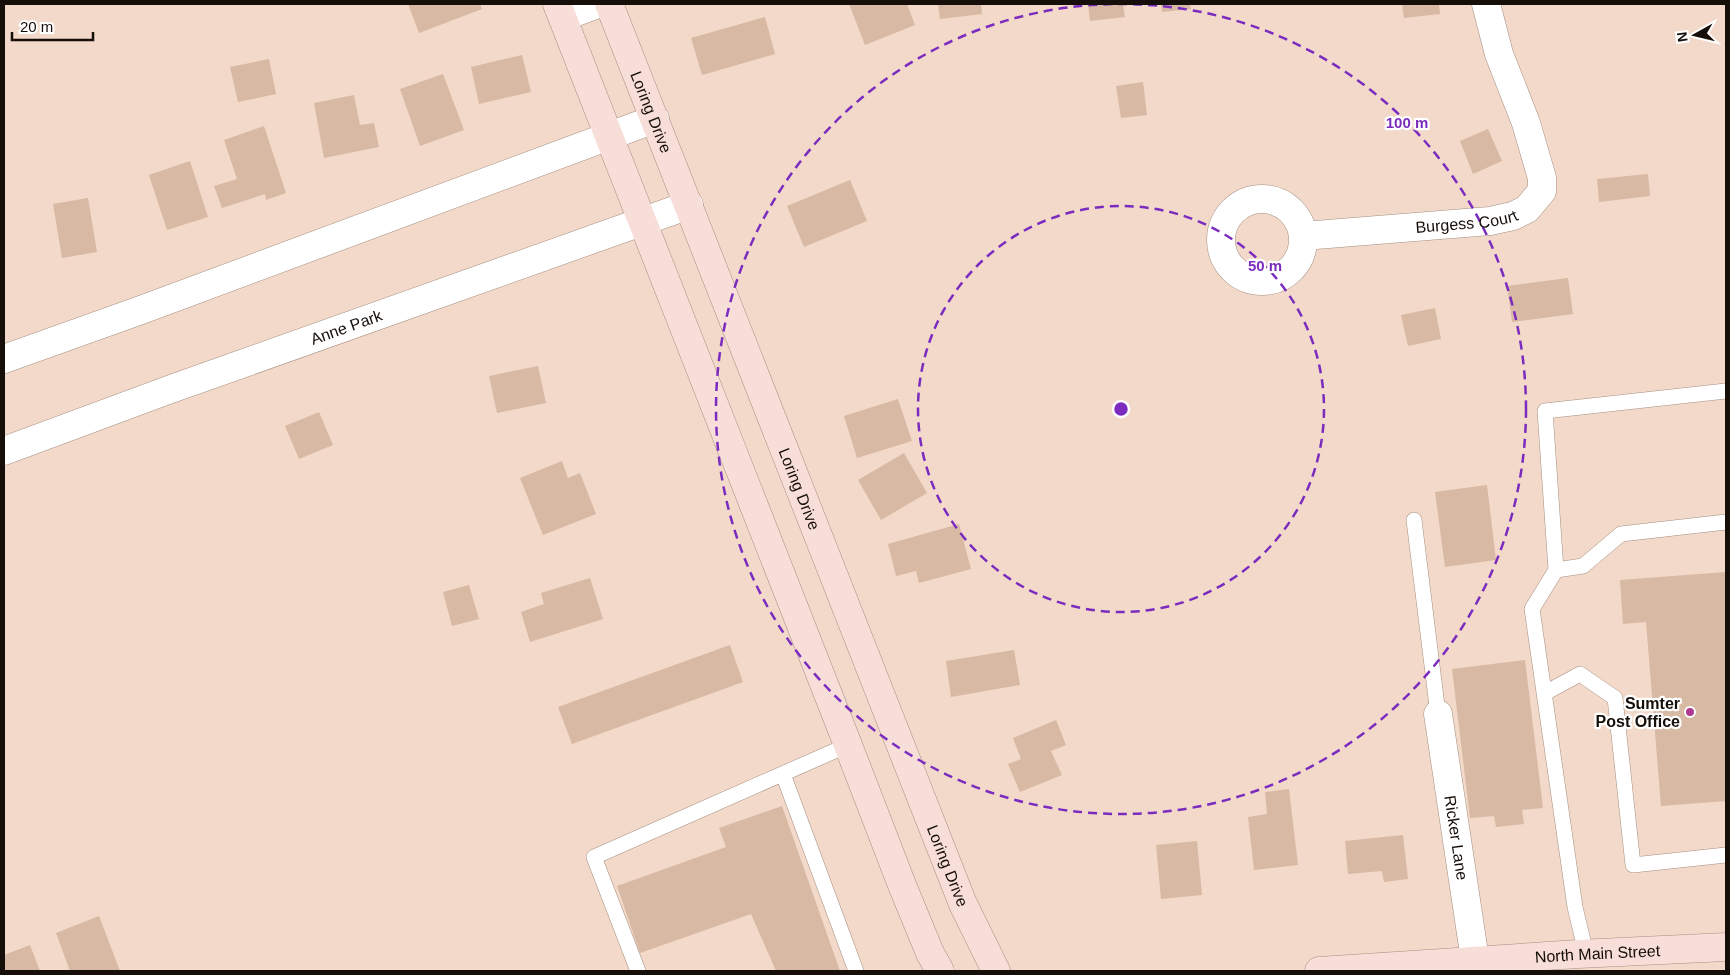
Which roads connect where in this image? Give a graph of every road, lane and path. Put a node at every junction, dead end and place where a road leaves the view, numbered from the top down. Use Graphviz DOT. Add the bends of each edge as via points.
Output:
graph roads {
  1 [pos="598,4"];
  2 [pos="609,4"];
  3 [pos="1486,4"];
  4 [pos="560,11"];
  5 [pos="655,120"];
  6 [pos="609,136"];
  7 [pos="689,205"];
  8 [pos="643,222"];
  9 [pos="1303,236"];
  10 [pos="4,359"];
  11 [pos="1726,391"];
  12 [pos="4,451"];
  13 [pos="1414,520"];
  14 [pos="1726,522"];
  15 [pos="1556,570"];
  16 [pos="1545,693"];
  17 [pos="1438,714"];
  18 [pos="848,746"];
  19 [pos="783,774"];
  20 [pos="1726,855"];
  21 [pos="1726,947"];
  22 [pos="1586,953"];
  23 [pos="1475,960"];
  24 [pos="638,971"];
  25 [pos="856,971"];
  26 [pos="940,971"];
  27 [pos="996,971"];
  28 [pos="1319,971"];
  1 -- 4 [label="street"];
  2 -- 5 [label="street, Loring Drive"];
  3 -- 9 [label="street, Burgess Court" via="1499,54 1526,123 1542,178 1542,191 1527,209 1490,221"];
  4 -- 6 [label="street"];
  5 -- 6 [label="street"];
  5 -- 7 [label="street, Loring Drive"];
  6 -- 8 [label="street"];
  6 -- 10 [label="street"];
  7 -- 8 [label="street, Anne Park"];
  7 -- 27 [label="street, Loring Drive" via="963,904"];
  8 -- 12 [label="street, Anne Park"];
  8 -- 18 [label="street"];
  11 -- 15 [label="lane" via="1545,411"];
  13 -- 17 [label="lane"];
  14 -- 15 [label="lane" via="1621,534 1583,566"];
  15 -- 16 [label="lane" via="1532,609"];
  16 -- 20 [label="lane" via="1580,674 1615,698 1633,865"];
  16 -- 22 [label="lane" via="1575,907"];
  17 -- 23 [label="street, Ricker Lane"];
  18 -- 19 [label="lane"];
  18 -- 26 [label="street" via="902,885"];
  19 -- 24 [label="lane" via="594,857"];
  19 -- 25 [label="lane"];
  21 -- 22 [label="street, North Main Street"];
  22 -- 23 [label="street, North Main Street"];
  23 -- 28 [label="street, North Main Street"];
}
